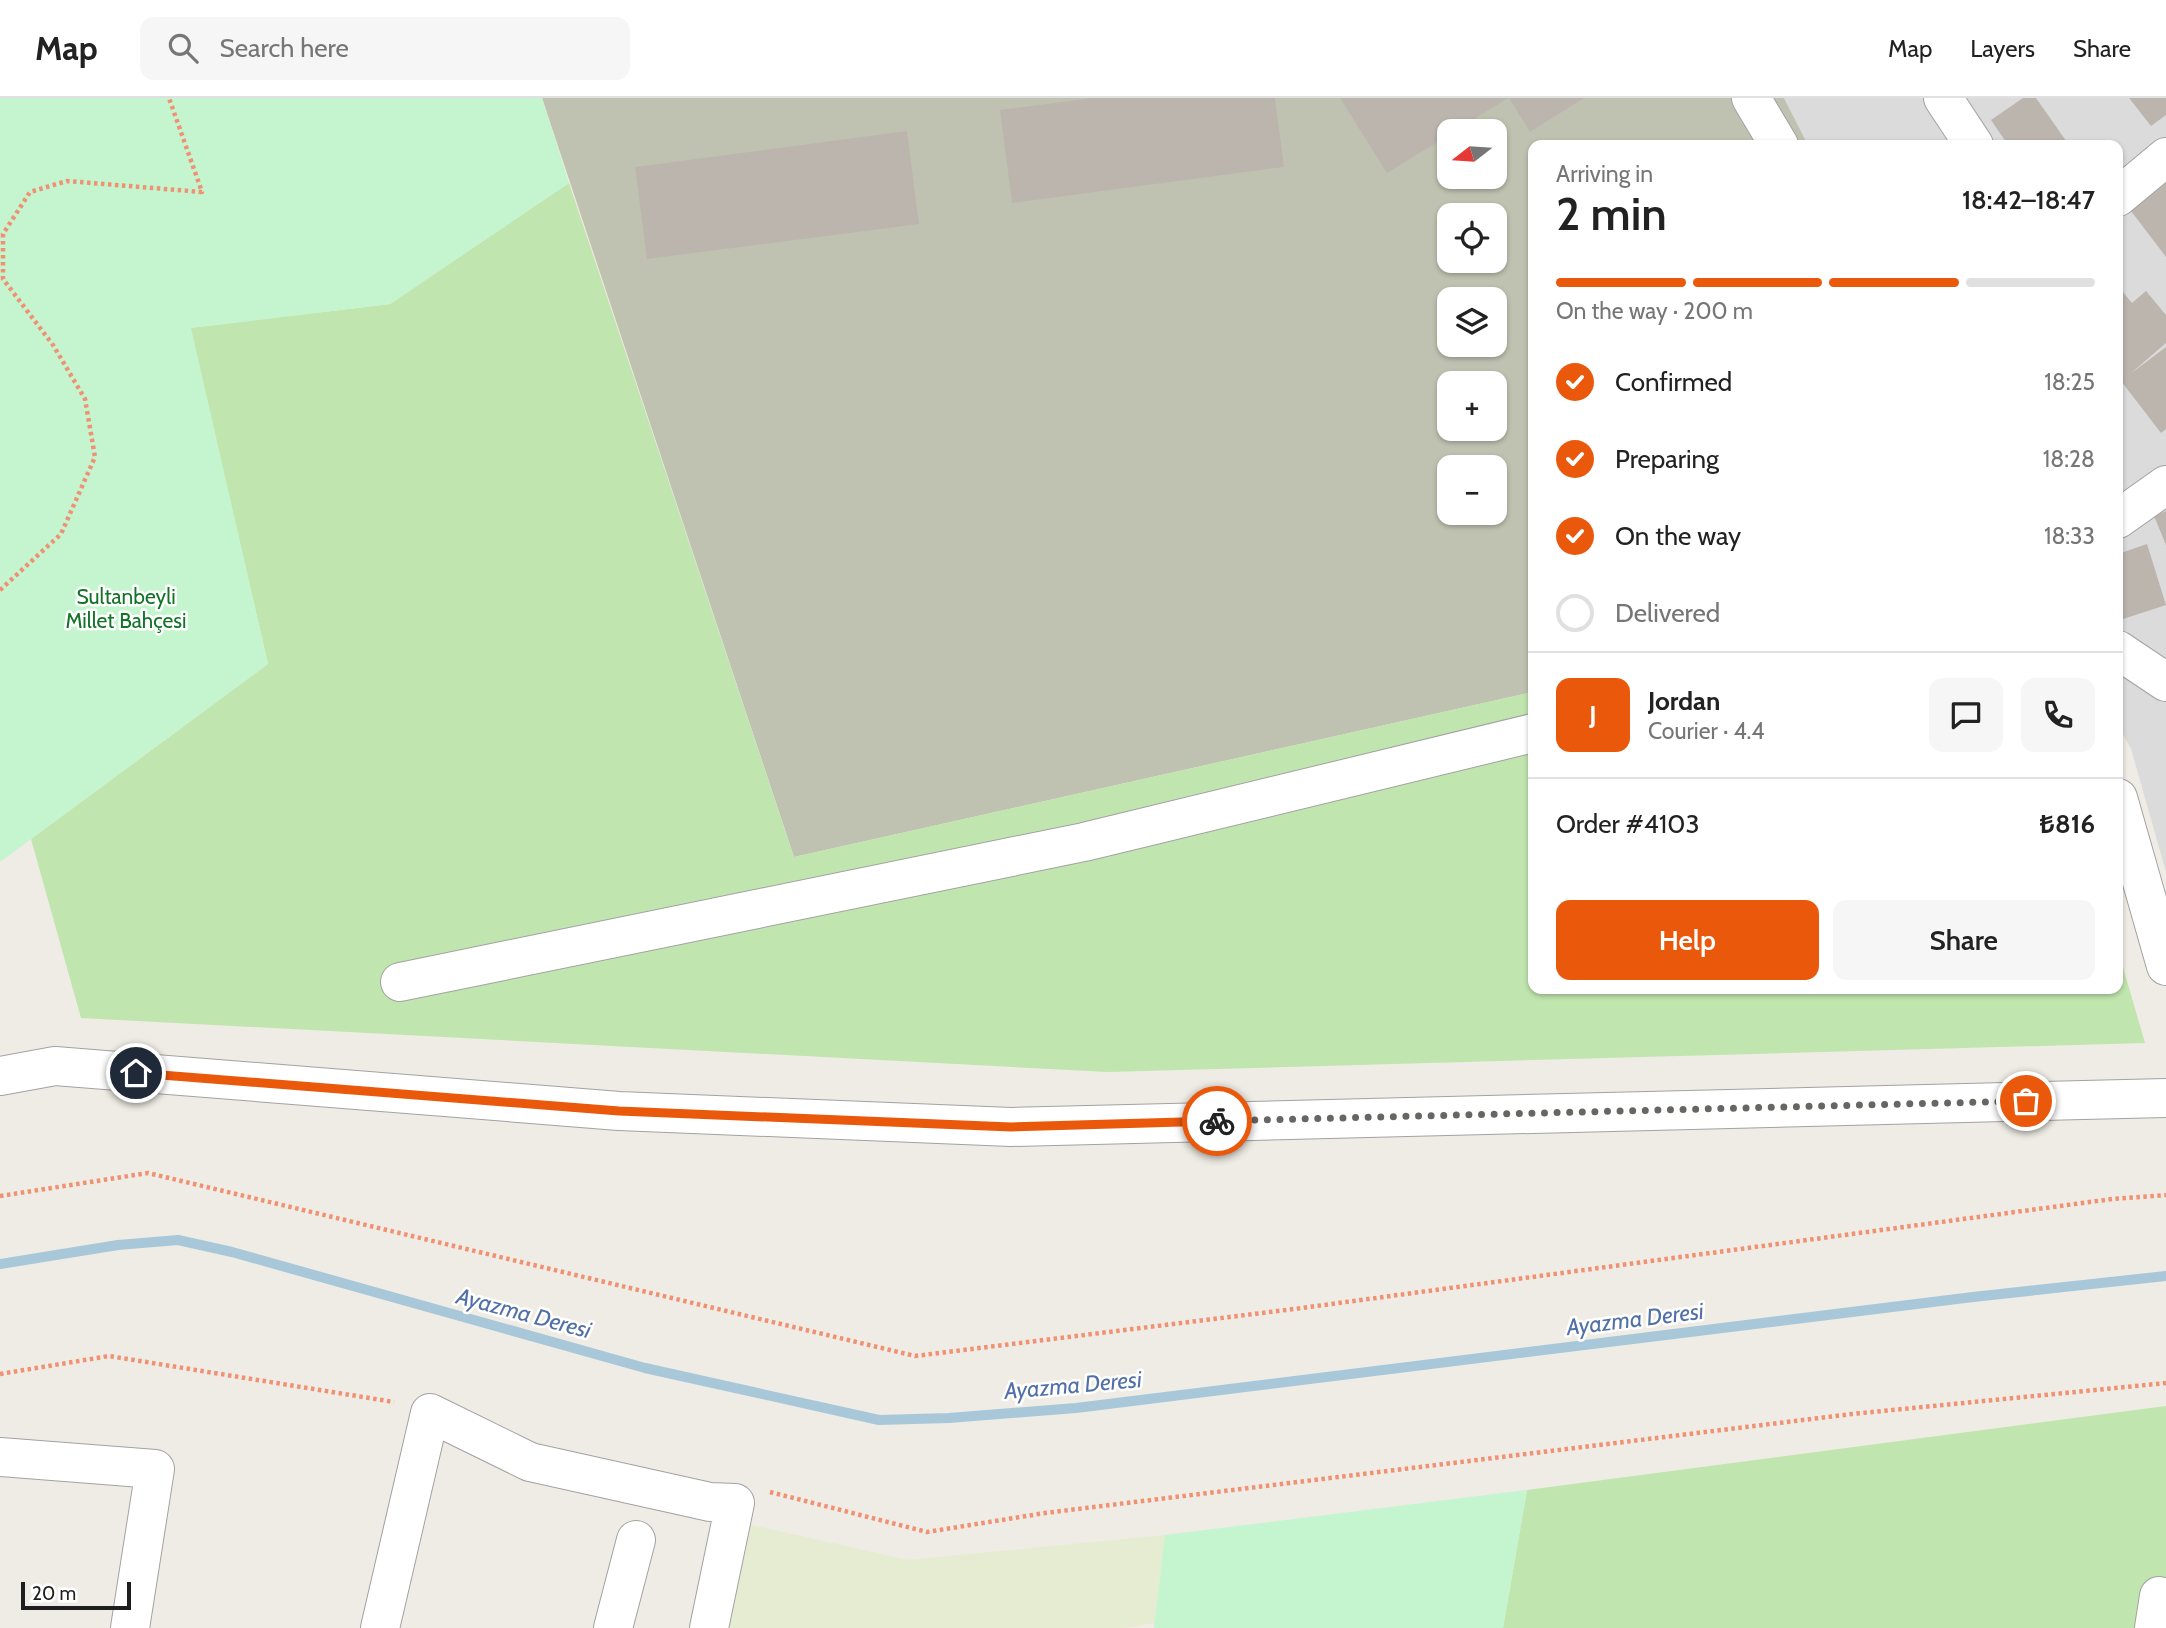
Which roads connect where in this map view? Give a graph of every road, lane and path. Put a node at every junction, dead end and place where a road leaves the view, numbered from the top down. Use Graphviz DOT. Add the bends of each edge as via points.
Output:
graph roads {
  1 [pos="169,98"];
  2 [pos="1751,98"];
  3 [pos="1943,98"];
  4 [pos="1776,140"];
  5 [pos="1971,140"];
  6 [pos="2166,157"];
  7 [pos="2123,193"];
  8 [pos="2,242"];
  9 [pos="2166,485"];
  10 [pos="2123,515"];
  11 [pos="0,590"];
  12 [pos="2123,653"];
  13 [pos="2166,682"];
  14 [pos="1528,734"];
  15 [pos="2123,816"];
  16 [pos="2166,966"];
  17 [pos="400,982"];
  18 [pos="0,1076"];
  19 [pos="2166,1098"];
  20 [pos="2166,1195"];
  21 [pos="0,1196"];
  22 [pos="0,1374"];
  23 [pos="2166,1383"];
  24 [pos="404,1404"];
  25 [pos="0,1457"];
  26 [pos="769,1492"];
  27 [pos="636,1540"];
  28 [pos="130,1628"];
  29 [pos="380,1628"];
  30 [pos="613,1628"];
  31 [pos="709,1628"];
  1 -- 8 [label="path" via="202,192 67,181 30,192"];
  2 -- 4 [label="street"];
  3 -- 5 [label="street"];
  6 -- 7 [label="street"];
  8 -- 11 [label="path" via="3,279 53,345 85,399 95,457 61,534"];
  9 -- 10 [label="street"];
  12 -- 13 [label="street"];
  14 -- 17 [label="street" via="1084,842"];
  15 -- 16 [label="street"];
  18 -- 19 [label="street" via="55,1066 619,1111 1011,1127"];
  20 -- 21 [label="path" via="915,1356 148,1173"];
  22 -- 24 [label="path" via="109,1356"];
  23 -- 26 [label="path" via="1838,1415 1058,1511 927,1532"];
  25 -- 28 [label="street" via="155,1469"];
  27 -- 30 [label="street"];
  29 -- 31 [label="street" via="430,1413 530,1462 710,1502 735,1503"];
}
